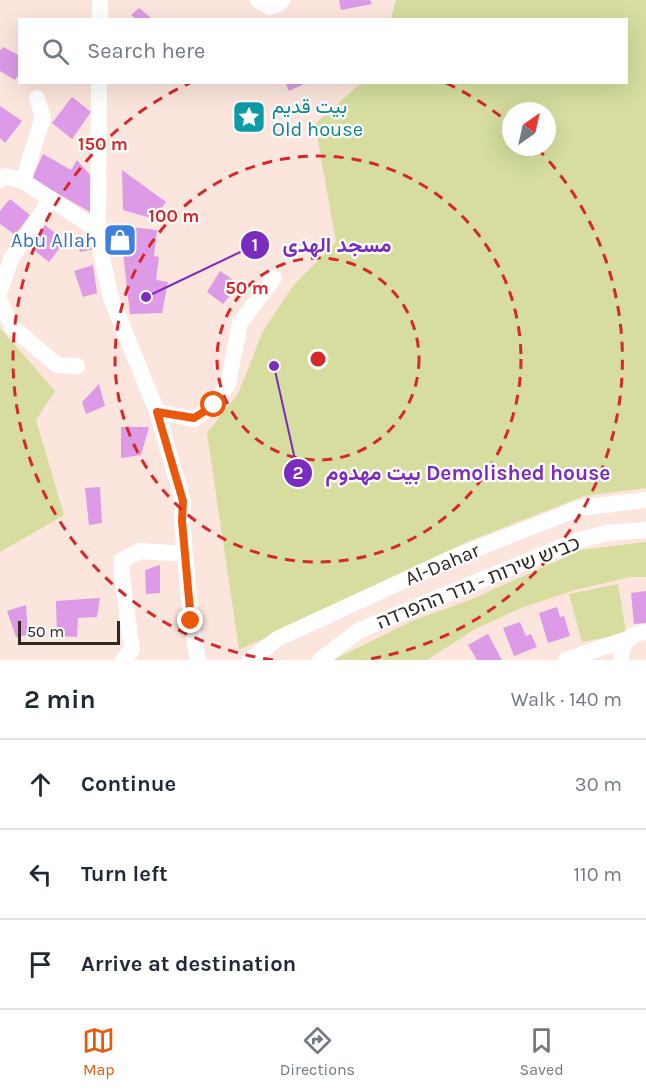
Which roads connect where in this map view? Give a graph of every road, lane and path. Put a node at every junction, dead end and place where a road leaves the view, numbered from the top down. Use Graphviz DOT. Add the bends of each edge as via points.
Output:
graph roads {
  1 [pos="100,0"];
  2 [pos="258,0"];
  3 [pos="282,0"];
  4 [pos="100,18"];
  5 [pos="99,84"];
  6 [pos="37,98"];
  7 [pos="0,180"];
  8 [pos="23,181"];
  9 [pos="51,200"];
  10 [pos="98,230"];
  11 [pos="274,278"];
  12 [pos="0,291"];
  13 [pos="0,301"];
  14 [pos="77,366"];
  15 [pos="157,412"];
  16 [pos="646,500"];
  17 [pos="646,530"];
  18 [pos="185,554"];
  19 [pos="646,632"];
  20 [pos="627,639"];
  21 [pos="587,654"];
  22 [pos="123,660"];
  23 [pos="198,660"];
  24 [pos="250,660"];
  25 [pos="320,660"];
  26 [pos="566,660"];
  27 [pos="614,660"];
  28 [pos="621,660"];
  1 -- 4 [label="street"];
  2 -- 3 [label="street" via="270,7"];
  5 -- 10 [label="street"];
  6 -- 8 [label="street" via="43,117"];
  7 -- 8 [label="street" via="5,176"];
  8 -- 9 [label="street"];
  9 -- 10 [label="street"];
  9 -- 12 [label="street" via="11,259"];
  10 -- 15 [label="street" via="111,298"];
  11 -- 15 [label="street" via="240,323 228,384 214,405 194,418"];
  13 -- 14 [label="street" via="12,327 57,365"];
  15 -- 18 [label="street" via="183,501"];
  16 -- 24 [label="street, Al-Dahar" via="580,508 450,559 277,639"];
  17 -- 25 [label="street, כביש שירות - גדר ההפרדה" via="607,533 576,541 360,630"];
  18 -- 22 [label="street" via="140,551 122,560 132,650"];
  18 -- 23 [label="street"];
  19 -- 20 [label="street"];
  20 -- 21 [label="street"];
  20 -- 28 [label="street"];
  21 -- 26 [label="street"];
  21 -- 27 [label="street"];
}
